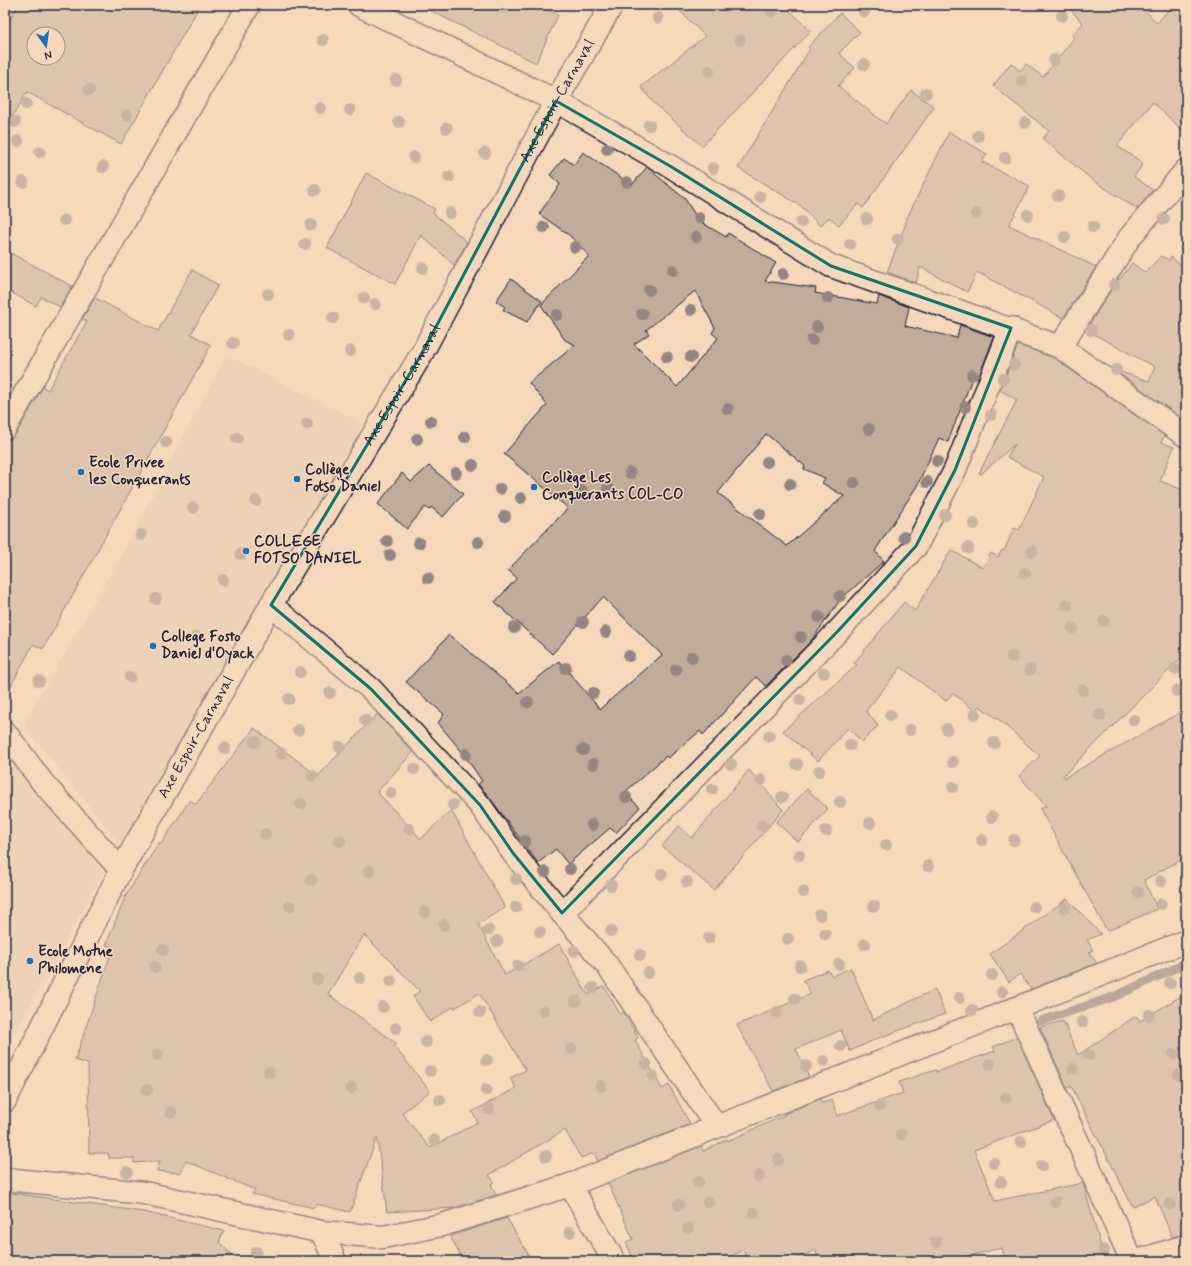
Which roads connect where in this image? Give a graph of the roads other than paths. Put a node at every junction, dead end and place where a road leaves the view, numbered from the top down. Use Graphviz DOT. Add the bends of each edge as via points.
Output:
graph roads {
  1 [pos="249,5"];
  2 [pos="359,5"];
  3 [pos="612,5"];
  4 [pos="556,101"];
  5 [pos="1186,170"];
  6 [pos="1011,328"];
  7 [pos="1060,347"];
  8 [pos="5,428"];
  9 [pos="1186,436"];
  10 [pos="271,605"];
  11 [pos="5,732"];
  12 [pos="121,870"];
  13 [pos="562,913"];
  14 [pos="1186,941"];
  15 [pos="1017,1008"];
  16 [pos="5,1101"];
  17 [pos="716,1126"];
  18 [pos="5,1179"];
  19 [pos="570,1185"];
  20 [pos="322,1232"];
  21 [pos="1186,1246"];
  22 [pos="335,1261"];
  23 [pos="614,1261"];
  24 [pos="1132,1261"];
  25 [pos="1137,1261"];
  1 -- 8 [label="street"];
  2 -- 4 [label="street"];
  3 -- 4 [label="street, Axe Espoir-Carnaval"];
  4 -- 6 [label="street" via="670,166 831,266"];
  4 -- 10 [label="street, Axe Espoir-Carnaval" via="421,355"];
  5 -- 7 [label="street" via="1130,237"];
  6 -- 7 [label="street"];
  6 -- 13 [label="street" via="955,470 916,546 838,631"];
  7 -- 9 [label="street"];
  10 -- 12 [label="street, Axe Espoir-Carnaval"];
  10 -- 13 [label="street" via="371,689 480,805 513,853"];
  11 -- 12 [label="street" via="43,783"];
  12 -- 16 [label="street, Axe Espoir-Carnaval"];
  13 -- 17 [label="street" via="607,965"];
  14 -- 15 [label="street"];
  15 -- 17 [label="street"];
  15 -- 24 [label="street"];
  17 -- 19 [label="street"];
  18 -- 20 [label="street" via="144,1193"];
  19 -- 20 [label="street" via="442,1224 383,1237"];
  19 -- 23 [label="street"];
  20 -- 22 [label="street"];
  21 -- 25 [label="street"];
}
